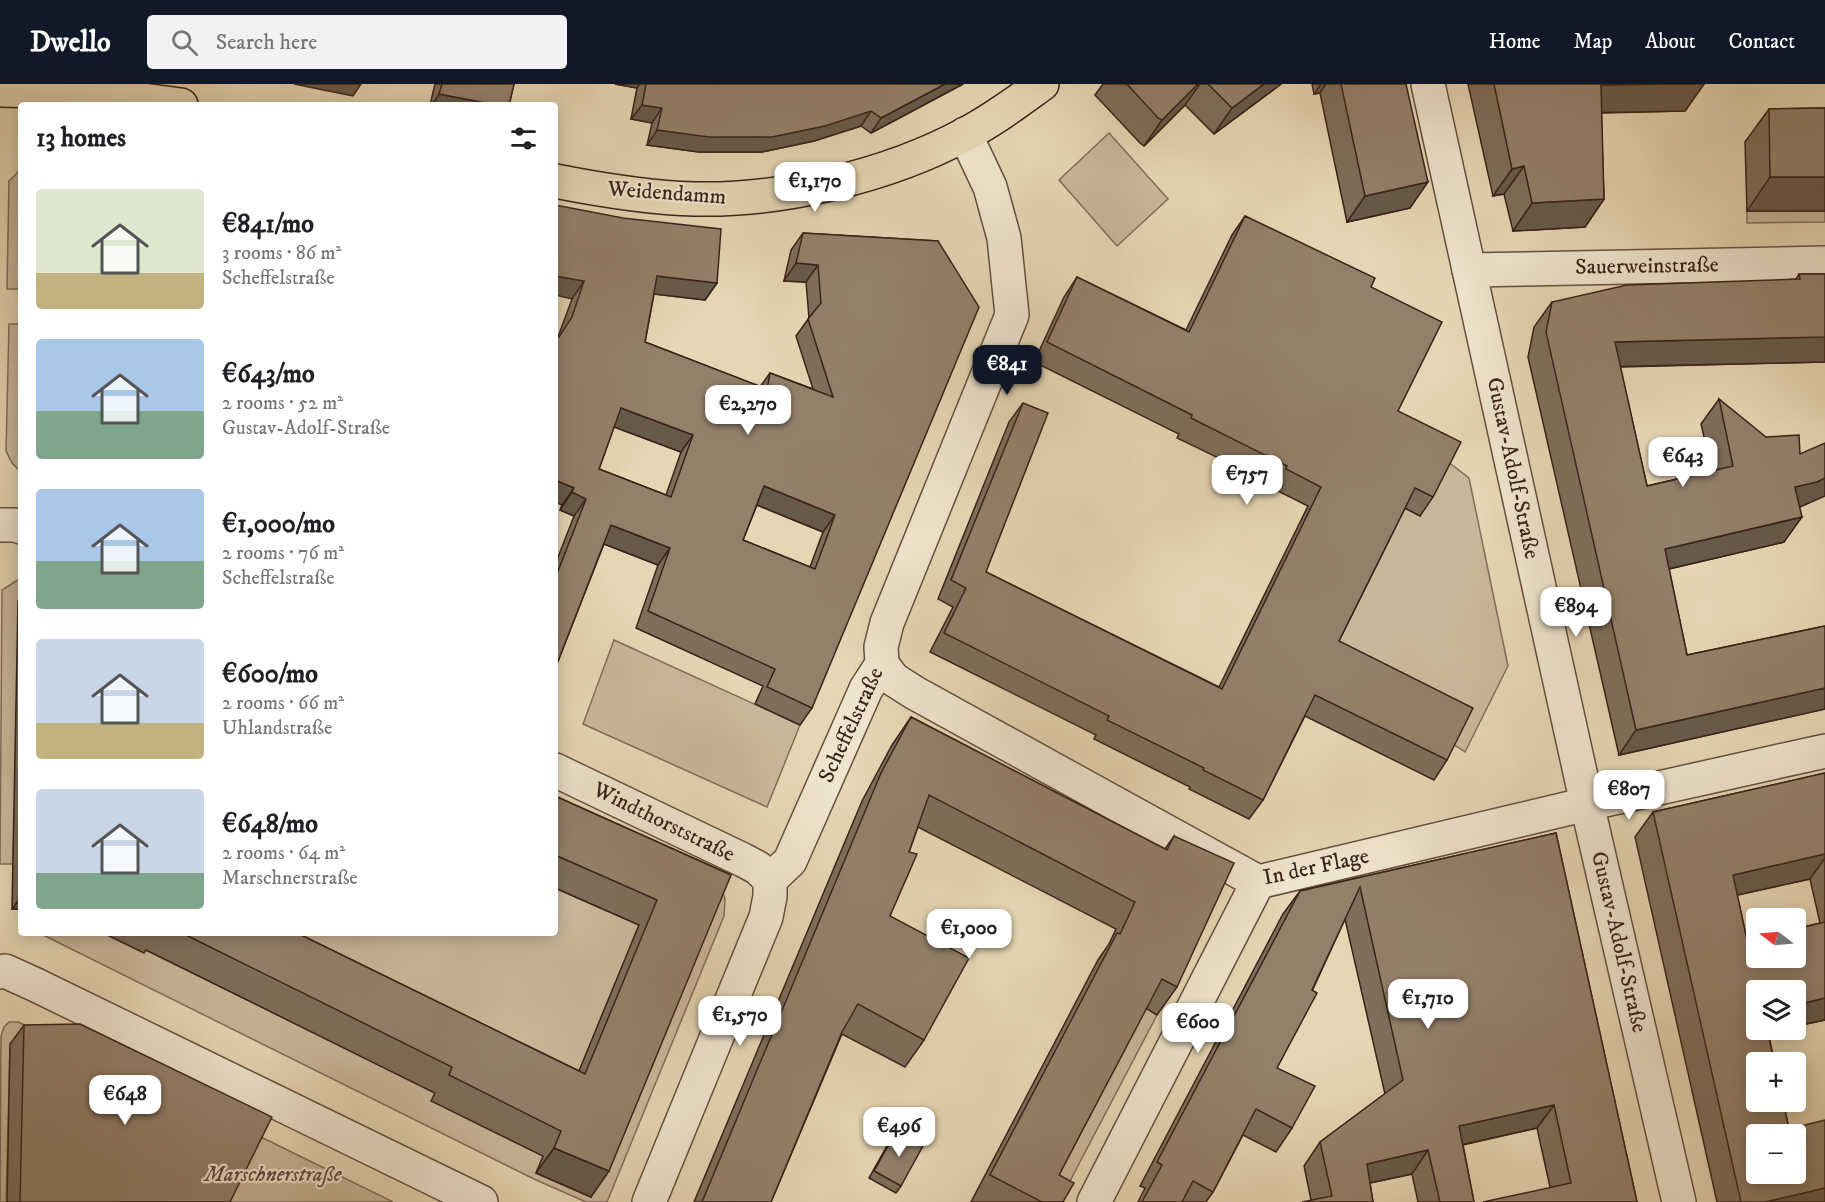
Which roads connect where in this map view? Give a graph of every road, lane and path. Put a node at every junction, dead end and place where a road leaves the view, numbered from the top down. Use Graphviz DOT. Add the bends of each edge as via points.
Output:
graph roads {
  1 [pos="1042,84"];
  2 [pos="1428,84"];
  3 [pos="0,90"];
  4 [pos="159,102"];
  5 [pos="965,134"];
  6 [pos="558,181"];
  7 [pos="1825,263"];
  8 [pos="1469,270"];
  9 [pos="0,525"];
  10 [pos="18,526"];
  11 [pos="882,664"];
  12 [pos="1825,751"];
  13 [pos="558,771"];
  14 [pos="1587,804"];
  15 [pos="770,880"];
  16 [pos="1258,882"];
  17 [pos="0,972"];
  18 [pos="481,1202"];
  19 [pos="649,1202"];
  20 [pos="1094,1202"];
  21 [pos="1679,1202"];
  1 -- 5 [label="main road, Weidendamm"];
  2 -- 8 [label="street, Gustav-Adolf-Straße"];
  3 -- 4 [label="main road" via="81,92"];
  5 -- 6 [label="main road, Weidendamm" via="899,164 844,181 744,198 643,195"];
  5 -- 11 [label="street, Scheffelstraße" via="990,187 1004,238 1012,315 887,623 881,647"];
  7 -- 8 [label="street, Sauerweinstraße"];
  8 -- 14 [label="street, Gustav-Adolf-Straße"];
  9 -- 10 [label="street"];
  11 -- 15 [label="street, Scheffelstraße" via="866,689 790,861"];
  11 -- 16 [label="street, In der Flage" via="894,679 915,693"];
  12 -- 14 [label="street, In der Flage"];
  13 -- 15 [label="street, Windthorststraße" via="743,860"];
  14 -- 16 [label="street, In der Flage"];
  14 -- 21 [label="street, Gustav-Adolf-Straße"];
  15 -- 19 [label="street" via="766,917"];
  16 -- 20 [label="street"];
  17 -- 18 [label="street" via="36,985"];
}
